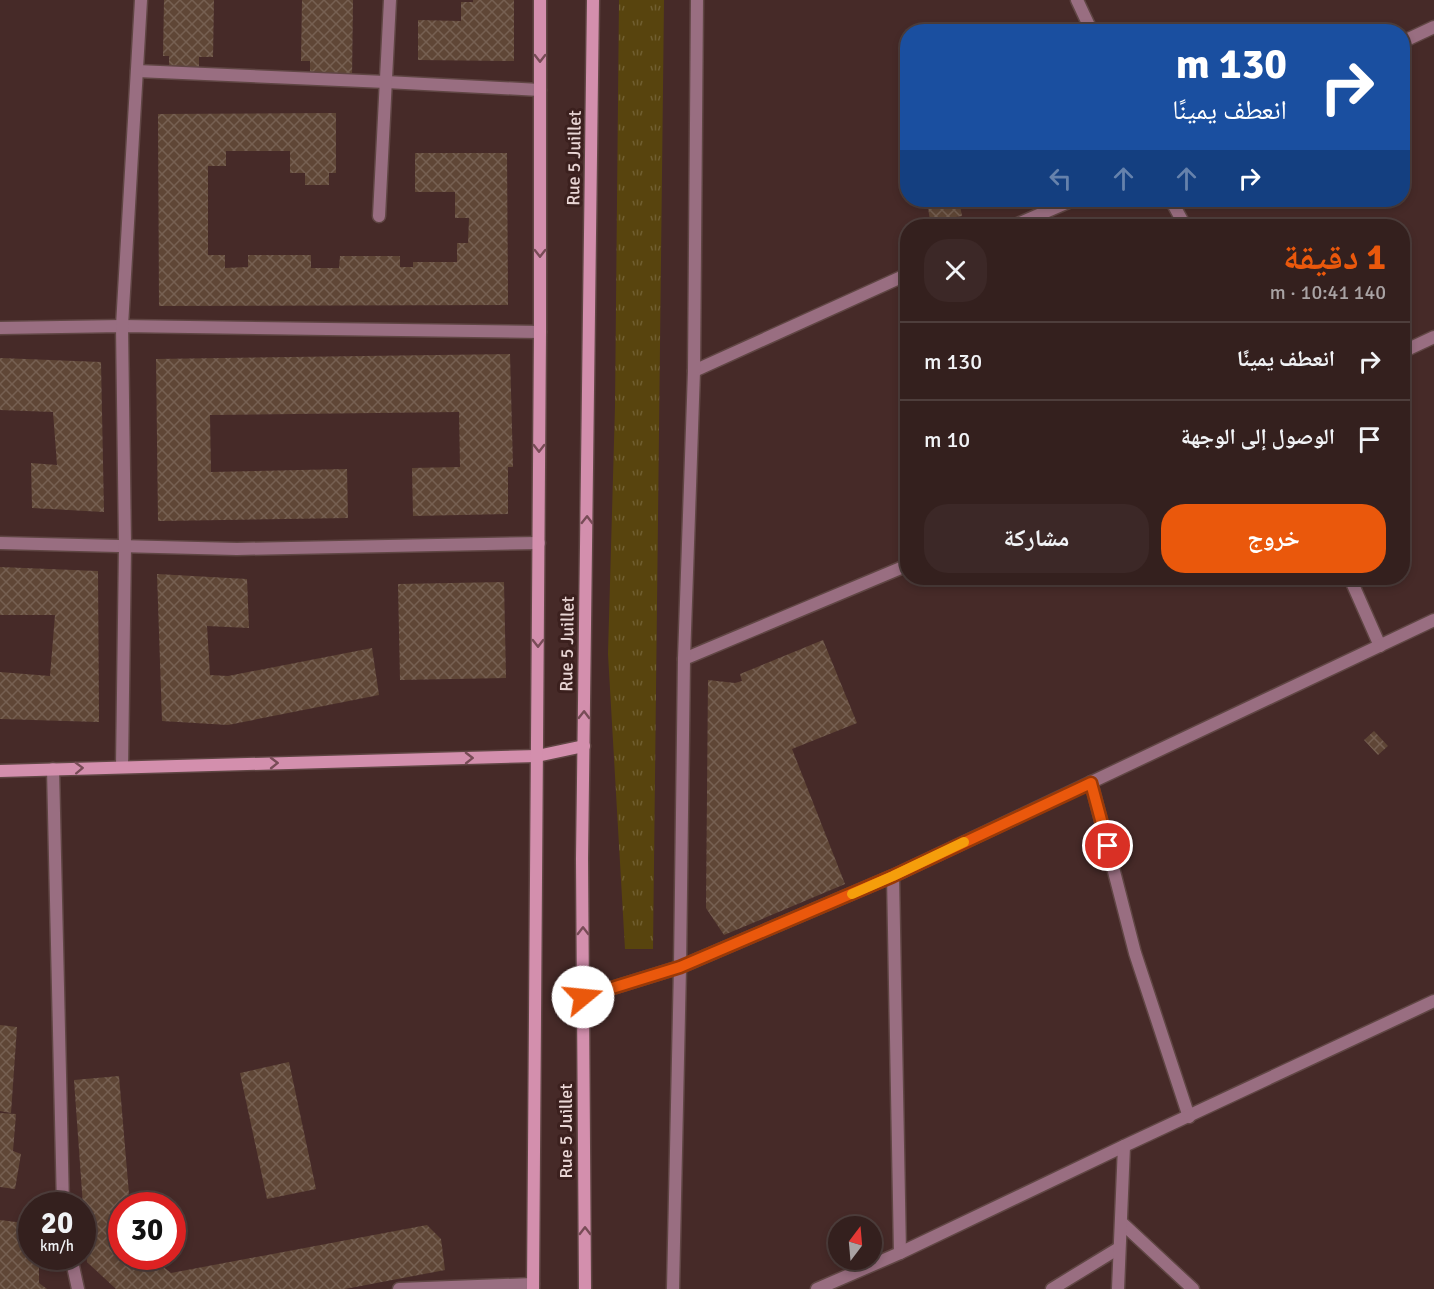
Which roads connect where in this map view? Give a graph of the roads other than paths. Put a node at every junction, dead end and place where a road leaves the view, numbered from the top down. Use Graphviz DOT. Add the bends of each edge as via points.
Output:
graph roads {
  1 [pos="141,0"];
  2 [pos="390,0"];
  3 [pos="540,0"];
  4 [pos="593,0"];
  5 [pos="697,0"];
  6 [pos="1077,0"];
  7 [pos="1088,24"];
  8 [pos="1434,27"];
  9 [pos="1410,38"];
  10 [pos="137,72"];
  11 [pos="386,82"];
  12 [pos="540,90"];
  13 [pos="1057,207"];
  14 [pos="380,216"];
  15 [pos="1029,219"];
  16 [pos="900,278"];
  17 [pos="122,326"];
  18 [pos="0,328"];
  19 [pos="540,332"];
  20 [pos="1434,337"];
  21 [pos="1410,348"];
  22 [pos="694,371"];
  23 [pos="0,543"];
  24 [pos="539,543"];
  25 [pos="125,546"];
  26 [pos="900,569"];
  27 [pos="1353,585"];
  28 [pos="1434,620"];
  29 [pos="1380,645"];
  30 [pos="684,658"];
  31 [pos="584,746"];
  32 [pos="537,756"];
  33 [pos="122,767"];
  34 [pos="53,769"];
  35 [pos="0,771"];
  36 [pos="1091,783"];
  37 [pos="893,876"];
  38 [pos="680,967"];
  39 [pos="583,997"];
  40 [pos="1434,1001"];
  41 [pos="1189,1117"];
  42 [pos="1125,1146"];
  43 [pos="63,1192"];
  44 [pos="1122,1223"];
  45 [pos="1119,1248"];
  46 [pos="900,1253"];
  47 [pos="74,1270"];
  48 [pos="533,1287"];
  49 [pos="78,1289"];
  50 [pos="399,1289"];
  51 [pos="585,1289"];
  52 [pos="673,1289"];
  53 [pos="817,1289"];
  54 [pos="1053,1289"];
  55 [pos="1118,1289"];
  56 [pos="1193,1289"];
  1 -- 10 [label="street"];
  2 -- 11 [label="street"];
  3 -- 12 [label="main road, Rue 5 Juillet, one-way"];
  31 -- 4 [label="main road, Rue 5 Juillet, one-way"];
  5 -- 22 [label="street"];
  6 -- 7 [label="street"];
  8 -- 9 [label="street"];
  10 -- 11 [label="street"];
  10 -- 17 [label="street"];
  11 -- 12 [label="street"];
  11 -- 14 [label="street"];
  12 -- 19 [label="main road, Rue 5 Juillet, one-way"];
  13 -- 15 [label="street"];
  16 -- 22 [label="street"];
  17 -- 18 [label="street"];
  17 -- 19 [label="street"];
  17 -- 25 [label="street"];
  19 -- 24 [label="main road, Rue 5 Juillet, one-way"];
  20 -- 21 [label="street"];
  22 -- 30 [label="street"];
  23 -- 25 [label="street"];
  24 -- 25 [label="street" via="237,549"];
  24 -- 32 [label="main road, Rue 5 Juillet, one-way"];
  25 -- 33 [label="street"];
  26 -- 30 [label="street"];
  27 -- 29 [label="street"];
  28 -- 29 [label="street"];
  29 -- 36 [label="street"];
  30 -- 38 [label="street"];
  31 -- 32 [label="main road"];
  39 -- 31 [label="main road, Rue 5 Juillet, one-way"];
  33 -- 32 [label="main road, one-way"];
  32 -- 48 [label="main road, Rue 5 Juillet"];
  34 -- 33 [label="main road, one-way"];
  34 -- 35 [label="main road"];
  34 -- 43 [label="street"];
  36 -- 37 [label="street"];
  36 -- 41 [label="street" via="1135,953"];
  37 -- 38 [label="street"];
  37 -- 46 [label="street"];
  38 -- 39 [label="street"];
  38 -- 52 [label="street"];
  51 -- 39 [label="main road, Rue 5 Juillet, one-way"];
  40 -- 41 [label="street"];
  41 -- 42 [label="street"];
  42 -- 44 [label="street"];
  42 -- 46 [label="street"];
  44 -- 45 [label="street"];
  44 -- 56 [label="street"];
  45 -- 54 [label="street"];
  45 -- 55 [label="street"];
  46 -- 53 [label="street"];
  47 -- 49 [label="street"];
  48 -- 50 [label="street"];
}
